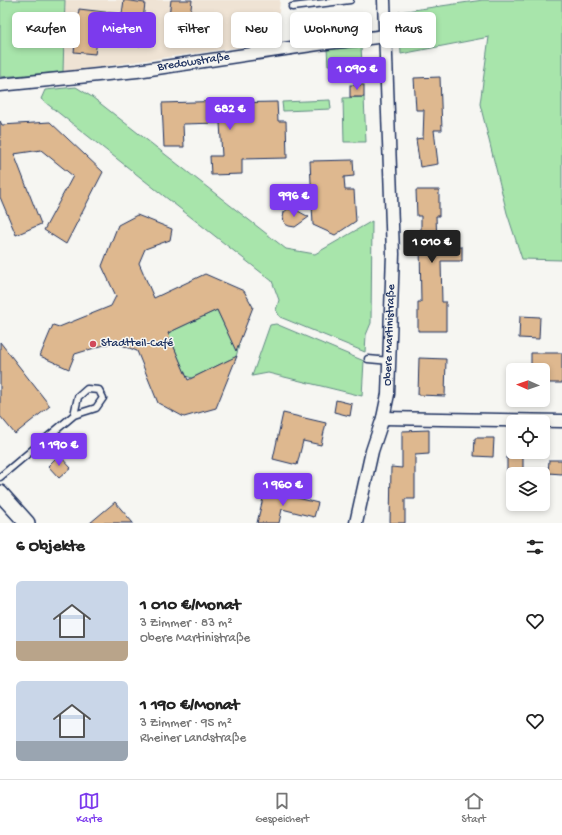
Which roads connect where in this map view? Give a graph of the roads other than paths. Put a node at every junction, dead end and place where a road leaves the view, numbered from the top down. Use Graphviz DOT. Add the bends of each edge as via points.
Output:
graph roads {
  1 [pos="350,0"];
  2 [pos="384,0"];
  3 [pos="292,7"];
  4 [pos="385,12"];
  5 [pos="380,37"];
  6 [pos="386,48"];
  7 [pos="0,85"];
  8 [pos="368,359"];
  9 [pos="390,361"];
  10 [pos="74,415"];
  11 [pos="384,418"];
  12 [pos="562,421"];
  13 [pos="0,477"];
  14 [pos="0,493"];
  15 [pos="27,523"];
  16 [pos="356,523"];
  1 -- 3 [label="lane"];
  2 -- 4 [label="street, Obere Martinistraße"];
  5 -- 7 [label="street, Bredowstraße" via="137,71"];
  6 -- 9 [label="street, Obere Martinistraße" via="393,254"];
  8 -- 9 [label="lane"];
  9 -- 11 [label="street, Obere Martinistraße"];
  10 -- 10 [label="lane" via="96,408 102,398 99,390 87,388 78,397"];
  10 -- 13 [label="lane"];
  11 -- 12 [label="street"];
  11 -- 16 [label="street, Obere Martinistraße" via="372,451"];
  14 -- 15 [label="street"];
}
